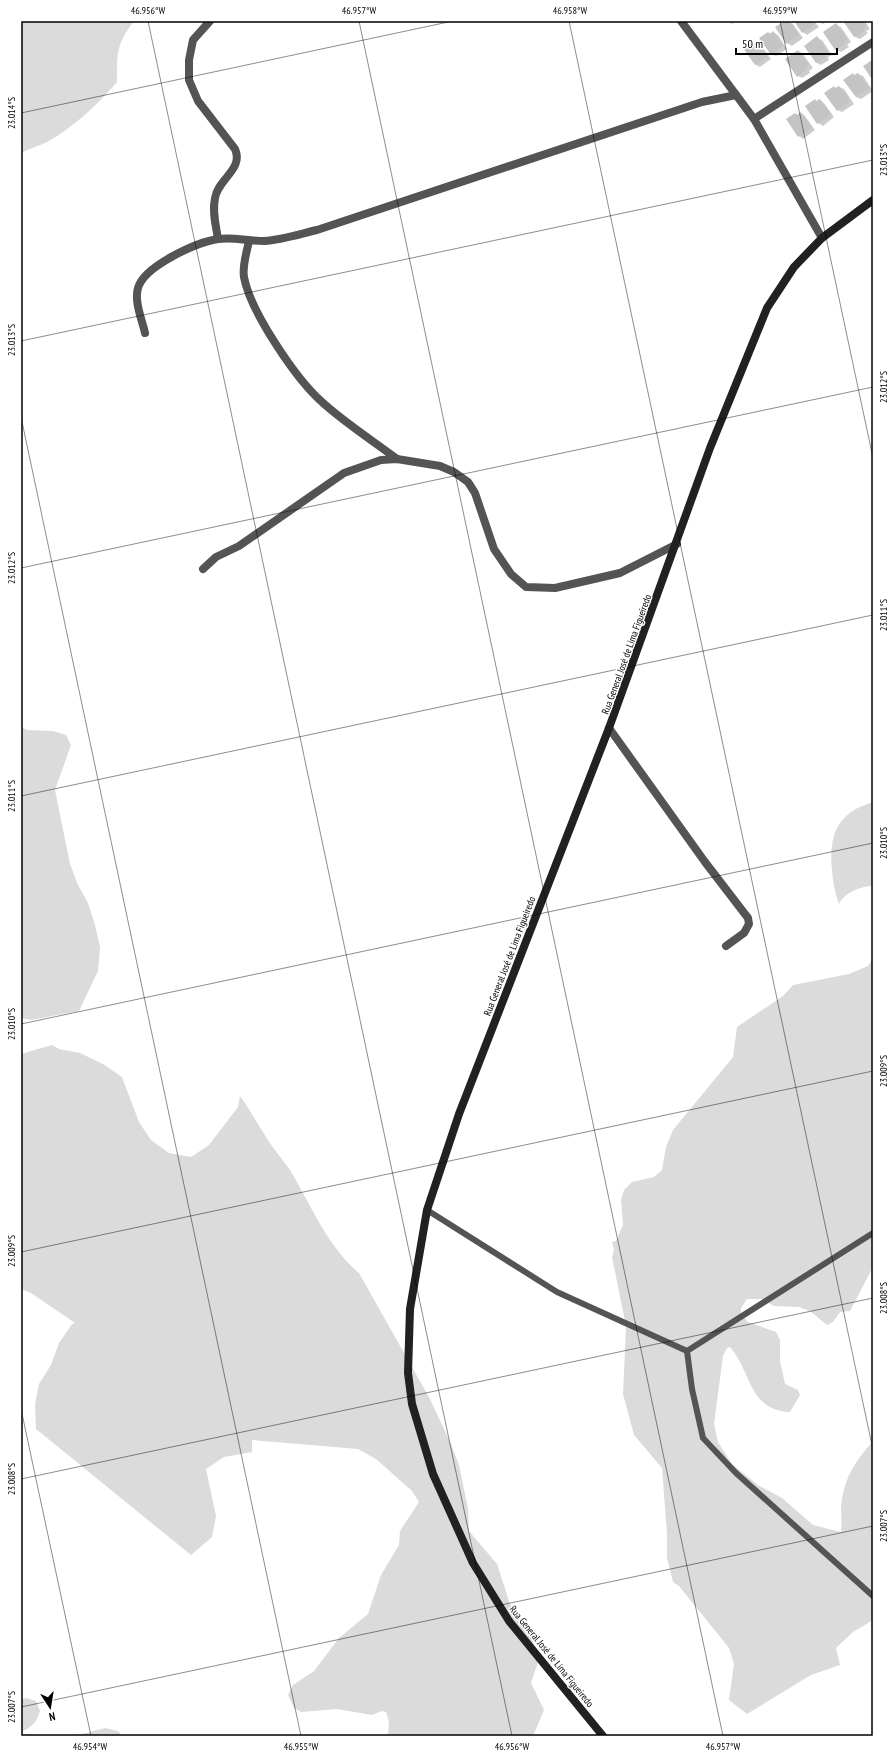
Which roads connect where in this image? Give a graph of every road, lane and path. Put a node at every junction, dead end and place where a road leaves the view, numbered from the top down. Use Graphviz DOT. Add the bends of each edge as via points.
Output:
graph roads {
  1 [pos="210,21"];
  2 [pos="681,21"];
  3 [pos="873,42"];
  4 [pos="736,95"];
  5 [pos="754,119"];
  6 [pos="873,200"];
  7 [pos="822,238"];
  8 [pos="218,239"];
  9 [pos="248,241"];
  10 [pos="145,332"];
  11 [pos="397,459"];
  12 [pos="677,544"];
  13 [pos="203,569"];
  14 [pos="609,728"];
  15 [pos="726,946"];
  16 [pos="427,1210"];
  17 [pos="873,1233"];
  18 [pos="687,1351"];
  19 [pos="873,1596"];
  20 [pos="603,1736"];
  1 -- 8 [label="street" via="193,40 189,80 198,101 236,149 238,157 237,164 218,188 214,199"];
  2 -- 4 [label="street"];
  3 -- 5 [label="street"];
  4 -- 5 [label="street"];
  4 -- 9 [label="street" via="702,102 317,230 283,239"];
  5 -- 7 [label="street"];
  6 -- 7 [label="street, Rua General José de Lima Figueiredo"];
  7 -- 12 [label="street, Rua General José de Lima Figueiredo" via="794,267 767,308 710,448"];
  8 -- 9 [label="street"];
  8 -- 10 [label="street" via="177,254 150,271 140,283 137,296"];
  9 -- 11 [label="street" via="244,276 258,316 270,335 321,402"];
  11 -- 12 [label="street" via="440,466 468,482 475,493 494,549 511,574 526,587 555,588 620,573"];
  11 -- 13 [label="street" via="381,460 344,473 240,546 216,557"];
  12 -- 14 [label="street, Rua General José de Lima Figueiredo"];
  14 -- 15 [label="street" via="748,918 749,924 744,934"];
  14 -- 16 [label="street, Rua General José de Lima Figueiredo" via="459,1114"];
  16 -- 18 [label="lane" via="557,1292"];
  16 -- 20 [label="street, Rua General José de Lima Figueiredo" via="410,1309 408,1373 412,1404 433,1474 473,1563 509,1621"];
  17 -- 18 [label="lane"];
  18 -- 19 [label="lane" via="703,1438 736,1473"];
}
